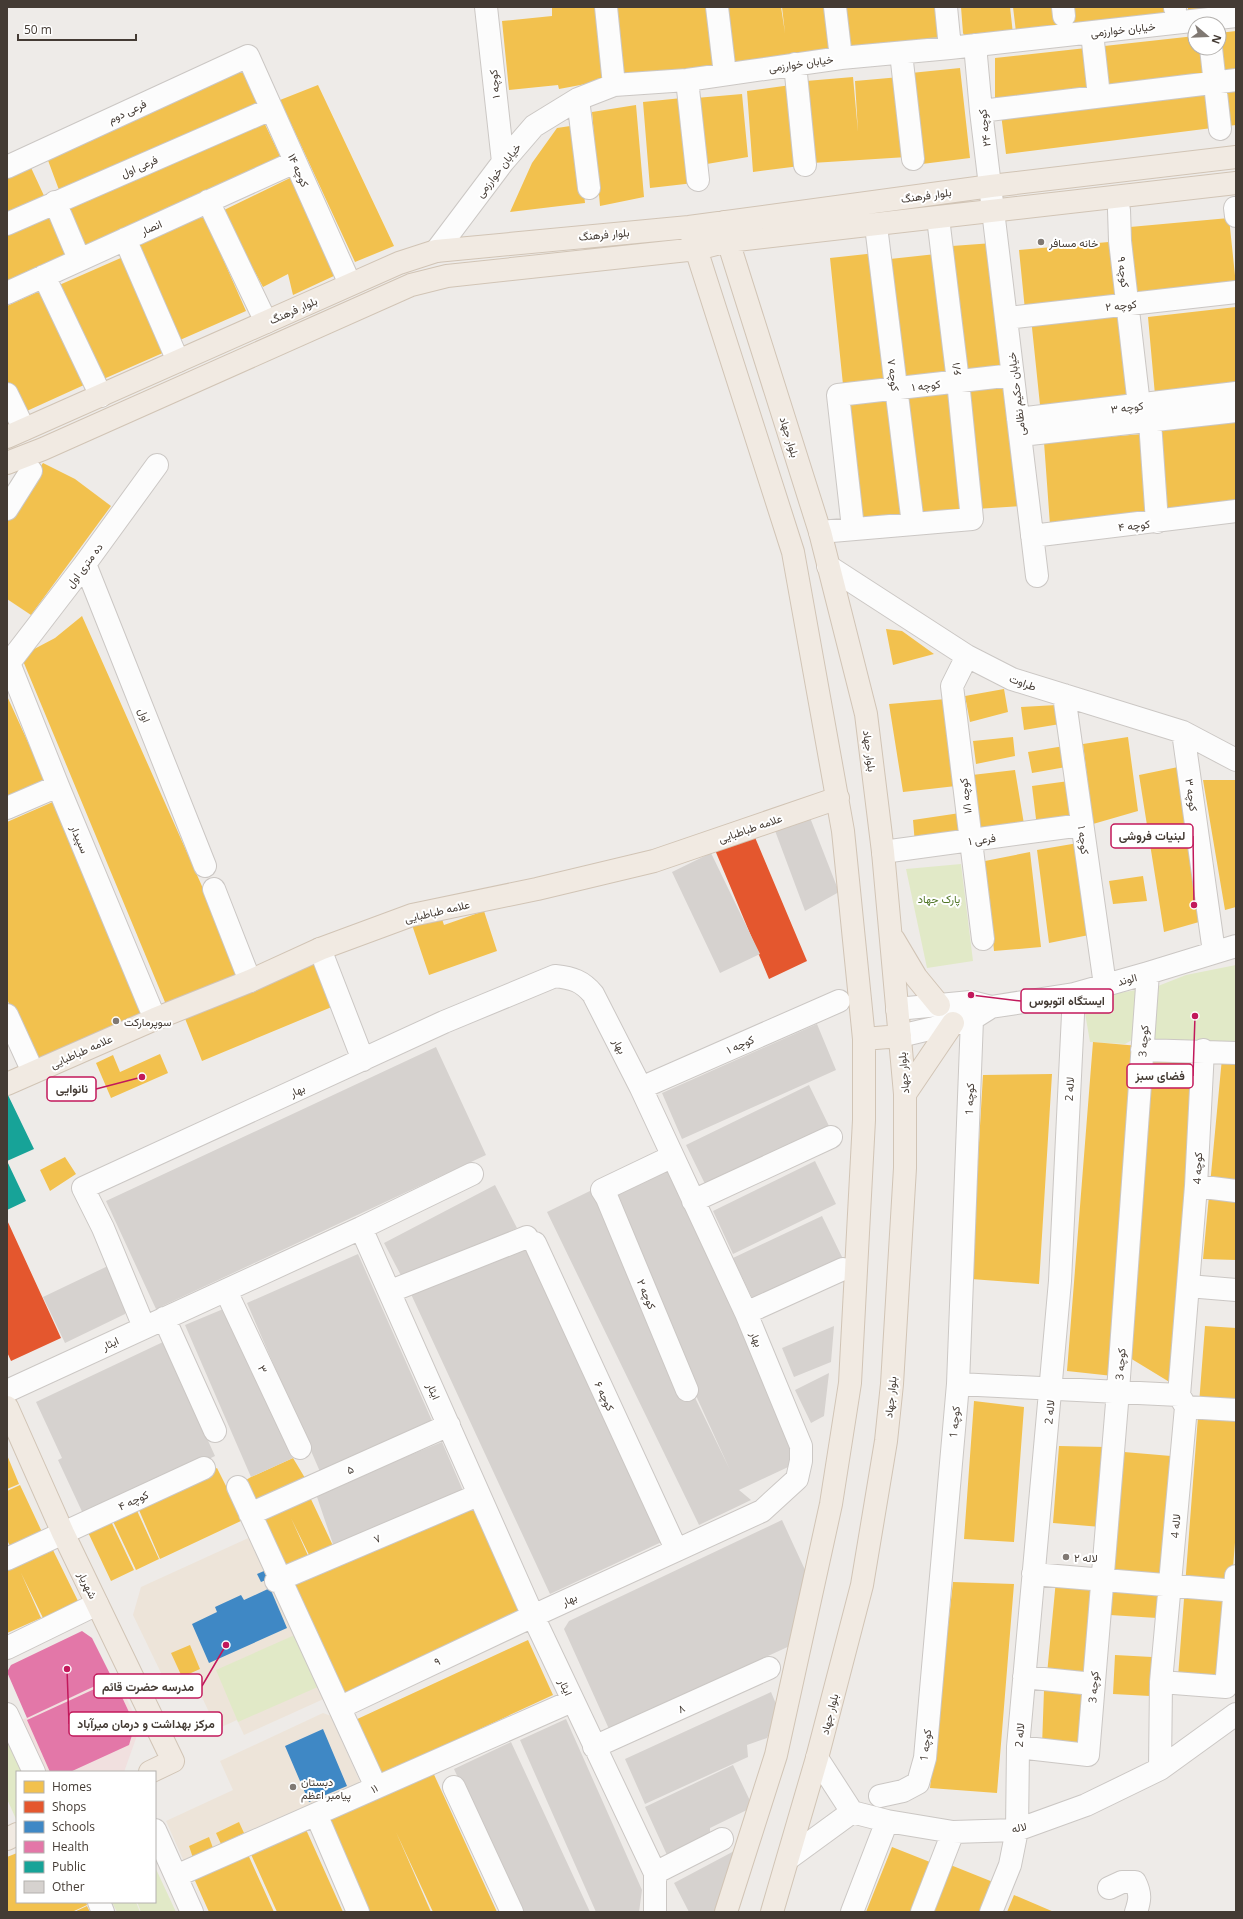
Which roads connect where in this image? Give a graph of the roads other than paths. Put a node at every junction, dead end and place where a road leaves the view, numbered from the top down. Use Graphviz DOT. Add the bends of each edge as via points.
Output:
graph roads {
  1 [pos="486,7"];
  2 [pos="606,7"];
  3 [pos="717,7"];
  4 [pos="835,7"];
  5 [pos="946,7"];
  6 [pos="1187,24"];
  7 [pos="1092,33"];
  8 [pos="975,45"];
  9 [pos="950,48"];
  10 [pos="901,53"];
  11 [pos="248,56"];
  12 [pos="1212,56"];
  13 [pos="841,58"];
  14 [pos="795,64"];
  15 [pos="725,74"];
  16 [pos="687,80"];
  17 [pos="1236,80"];
  18 [pos="1215,82"];
  19 [pos="614,85"];
  20 [pos="1099,96"];
  21 [pos="578,99"];
  22 [pos="271,109"];
  23 [pos="981,111"];
  24 [pos="1220,129"];
  25 [pos="1236,157"];
  26 [pos="913,158"];
  27 [pos="295,162"];
  28 [pos="502,162"];
  29 [pos="804,165"];
  30 [pos="7,167"];
  31 [pos="698,180"];
  32 [pos="1236,184"];
  33 [pos="991,186"];
  34 [pos="589,188"];
  35 [pos="208,201"];
  36 [pos="55,202"];
  37 [pos="1119,210"];
  38 [pos="994,212"];
  39 [pos="938,218"];
  40 [pos="7,224"];
  41 [pos="876,226"];
  42 [pos="689,227"];
  43 [pos="726,232"];
  44 [pos="125,239"];
  45 [pos="698,249"];
  46 [pos="436,251"];
  47 [pos="79,260"];
  48 [pos="44,276"];
  49 [pos="350,284"];
  50 [pos="1236,292"];
  51 [pos="7,293"];
  52 [pos="1128,304"];
  53 [pos="1007,318"];
  54 [pos="266,322"];
  55 [pos="178,361"];
  56 [pos="1013,375"];
  57 [pos="958,381"];
  58 [pos="896,388"];
  59 [pos="1236,393"];
  60 [pos="7,394"];
  61 [pos="101,396"];
  62 [pos="1236,411"];
  63 [pos="1145,413"];
  64 [pos="1020,427"];
  65 [pos="16,433"];
  66 [pos="7,463"];
  67 [pos="157,465"];
  68 [pos="31,471"];
  69 [pos="7,509"];
  70 [pos="1236,511"];
  71 [pos="1156,522"];
  72 [pos="913,524"];
  73 [pos="853,528"];
  74 [pos="820,532"];
  75 [pos="1032,536"];
  76 [pos="85,564"];
  77 [pos="828,566"];
  78 [pos="1037,576"];
  79 [pos="967,656"];
  80 [pos="8,660"];
  81 [pos="1064,696"];
  82 [pos="1183,732"];
  83 [pos="1236,760"];
  84 [pos="58,786"];
  85 [pos="838,798"];
  86 [pos="7,808"];
  87 [pos="1082,825"];
  88 [pos="971,841"];
  89 [pos="883,852"];
  90 [pos="204,866"];
  91 [pos="214,889"];
  92 [pos="890,934"];
  93 [pos="983,939"];
  94 [pos="1236,946"];
  95 [pos="320,948"];
  96 [pos="1214,952"];
  97 [pos="1148,973"];
  98 [pos="250,981"];
  99 [pos="1105,985"];
  100 [pos="1074,994"];
  101 [pos="839,1001"];
  102 [pos="939,1004"];
  103 [pos="991,1007"];
  104 [pos="897,1009"];
  105 [pos="862,1012"];
  106 [pos="7,1015"];
  107 [pos="155,1019"];
  108 [pos="963,1021"];
  109 [pos="900,1036"];
  110 [pos="864,1039"];
  111 [pos="1142,1050"];
  112 [pos="1203,1050"];
  113 [pos="1236,1053"];
  114 [pos="363,1060"];
  115 [pos="33,1072"];
  116 [pos="7,1084"];
  117 [pos="641,1088"];
  118 [pos="905,1094"];
  119 [pos="831,1137"];
  120 [pos="675,1162"];
  121 [pos="472,1174"];
  122 [pos="1196,1186"];
  123 [pos="1236,1191"];
  124 [pos="693,1200"];
  125 [pos="361,1228"];
  126 [pos="843,1268"];
  127 [pos="1188,1286"];
  128 [pos="1236,1290"];
  129 [pos="226,1291"];
  130 [pos="391,1291"];
  131 [pos="746,1313"];
  132 [pos="164,1318"];
  133 [pos="144,1327"];
  134 [pos="958,1384"];
  135 [pos="1051,1388"];
  136 [pos="687,1390"];
  137 [pos="7,1391"];
  138 [pos="1118,1391"];
  139 [pos="1182,1401"];
  140 [pos="7,1407"];
  141 [pos="1236,1410"];
  142 [pos="449,1425"];
  143 [pos="215,1431"];
  144 [pos="300,1448"];
  145 [pos="204,1468"];
  146 [pos="238,1487"];
  147 [pos="478,1495"];
  148 [pos="250,1514"];
  149 [pos="63,1533"];
  150 [pos="676,1549"];
  151 [pos="7,1559"];
  152 [pos="1033,1574"];
  153 [pos="278,1580"];
  154 [pos="1101,1580"];
  155 [pos="1169,1586"];
  156 [pos="1236,1586"];
  157 [pos="97,1604"];
  158 [pos="532,1616"];
  159 [pos="7,1648"];
  160 [pos="769,1668"];
  161 [pos="1024,1677"];
  162 [pos="1161,1682"];
  163 [pos="1093,1684"];
  164 [pos="572,1701"];
  165 [pos="341,1707"];
  166 [pos="7,1714"];
  167 [pos="1236,1714"];
  168 [pos="594,1747"];
  169 [pos="1018,1747"];
  170 [pos="817,1758"];
  171 [pos="1160,1769"];
  172 [pos="34,1771"];
  173 [pos="152,1771"];
  174 [pos="376,1787"];
  175 [pos="454,1787"];
  176 [pos="880,1796"];
  177 [pos="852,1812"];
  178 [pos="316,1814"];
  179 [pos="887,1821"];
  180 [pos="1017,1830"];
  181 [pos="156,1832"];
  182 [pos="953,1832"];
  183 [pos="722,1839"];
  184 [pos="789,1858"];
  185 [pos="655,1873"];
  186 [pos="176,1876"];
  187 [pos="1109,1888"];
  188 [pos="192,1912"];
  189 [pos="358,1912"];
  190 [pos="512,1912"];
  191 [pos="655,1912"];
  192 [pos="726,1912"];
  193 [pos="772,1912"];
  194 [pos="852,1912"];
  195 [pos="922,1912"];
  196 [pos="991,1912"];
  197 [pos="1136,1912"];
  1 -- 28 [label="street, کوچه ۱"];
  2 -- 19 [label="street"];
  3 -- 15 [label="street"];
  4 -- 13 [label="street"];
  5 -- 9 [label="street"];
  6 -- 7 [label="street, خیابان خوارزمی"];
  7 -- 8 [label="street, خیابان خوارزمی"];
  7 -- 20 [label="street"];
  8 -- 9 [label="street, خیابان خوارزمی"];
  8 -- 23 [label="street, کوچه ۲۴"];
  9 -- 10 [label="street, خیابان خوارزمی"];
  10 -- 13 [label="street, خیابان خوارزمی"];
  10 -- 26 [label="street"];
  11 -- 22 [label="street, کوچه ۱۴"];
  11 -- 30 [label="street, فرعی دوم"];
  12 -- 18 [label="street"];
  13 -- 14 [label="street, خیابان خوارزمی"];
  14 -- 15 [label="street, خیابان خوارزمی"];
  14 -- 29 [label="street"];
  15 -- 16 [label="street, خیابان خوارزمی"];
  16 -- 19 [label="street, خیابان خوارزمی"];
  16 -- 31 [label="street"];
  17 -- 18 [label="street"];
  18 -- 20 [label="street"];
  18 -- 24 [label="street"];
  19 -- 21 [label="street, خیابان خوارزمی"];
  20 -- 23 [label="street"];
  21 -- 28 [label="street, خیابان خوارزمی" via="534,126"];
  21 -- 34 [label="street"];
  22 -- 27 [label="street, کوچه ۱۴"];
  22 -- 36 [label="street, فرعی اول"];
  23 -- 33 [label="street, کوچه ۲۴"];
  25 -- 33 [label="main road, بلوار فرهنگ"];
  27 -- 35 [label="street, انصار"];
  27 -- 49 [label="street, کوچه ۱۴"];
  28 -- 46 [label="street, خیابان خوارزمی"];
  32 -- 38 [label="main road, بلوار فرهنگ"];
  33 -- 38 [label="street, کوچه ۲۴"];
  33 -- 43 [label="main road, بلوار فرهنگ"];
  35 -- 44 [label="street, انصار"];
  35 -- 54 [label="street"];
  36 -- 40 [label="street, فرعی اول"];
  36 -- 47 [label="street"];
  37 -- 52 [label="street, کوچه ۹"];
  38 -- 39 [label="main road, بلوار فرهنگ"];
  38 -- 53 [label="street, خیابان حکیم نظامی"];
  39 -- 41 [label="main road, بلوار فرهنگ"];
  39 -- 57 [label="street, ۶/۱"];
  41 -- 43 [label="main road, بلوار فرهنگ"];
  41 -- 58 [label="street, کوچه ۷"];
  42 -- 43 [label="main road, بلوار فرهنگ"];
  42 -- 45 [label="main road"];
  42 -- 46 [label="main road, بلوار فرهنگ"];
  43 -- 45 [label="main road, بلوار فرهنگ"];
  43 -- 74 [label="main road, بلوار جهاد"];
  44 -- 47 [label="street, انصار"];
  44 -- 55 [label="street"];
  45 -- 66 [label="main road, بلوار فرهنگ" via="462,275 411,285"];
  45 -- 85 [label="main road" via="793,552"];
  46 -- 49 [label="main road, بلوار فرهنگ" via="399,263"];
  47 -- 48 [label="street, انصار"];
  48 -- 51 [label="street, انصار"];
  48 -- 61 [label="street"];
  49 -- 54 [label="main road, بلوار فرهنگ"];
  50 -- 52 [label="street, کوچه ۲"];
  52 -- 53 [label="street, کوچه ۲"];
  52 -- 63 [label="street, کوچه ۹"];
  53 -- 56 [label="street, خیابان حکیم نظامی"];
  54 -- 55 [label="main road, بلوار فرهنگ"];
  55 -- 61 [label="main road, بلوار فرهنگ"];
  56 -- 57 [label="street, کوچه ۱"];
  56 -- 64 [label="street, خیابان حکیم نظامی"];
  57 -- 58 [label="street, کوچه ۱"];
  57 -- 72 [label="street, ۶/۱" via="972,519"];
  58 -- 72 [label="street, کوچه ۷"];
  58 -- 73 [label="street, کوچه ۱" via="838,395"];
  59 -- 63 [label="street, کوچه ۳"];
  60 -- 65 [label="street"];
  61 -- 65 [label="main road, بلوار فرهنگ"];
  62 -- 63 [label="street, کوچه ۳"];
  63 -- 64 [label="street, کوچه ۳"];
  63 -- 71 [label="street, کوچه ۹"];
  64 -- 75 [label="street, خیابان حکیم نظامی"];
  67 -- 76 [label="street, ده متری اول"];
  68 -- 69 [label="street"];
  70 -- 71 [label="street, کوچه ۴"];
  71 -- 75 [label="street, کوچه ۴"];
  72 -- 73 [label="street"];
  73 -- 74 [label="street"];
  74 -- 77 [label="main road, بلوار جهاد"];
  75 -- 78 [label="street, خیابان حکیم نظامی"];
  76 -- 80 [label="street, ده متری اول"];
  76 -- 90 [label="street, اول"];
  77 -- 79 [label="street, طراوت"];
  77 -- 89 [label="main road, بلوار جهاد" via="866,714"];
  79 -- 81 [label="street, طراوت" via="1012,679"];
  79 -- 88 [label="street, کوچه ۱/۱" via="952,686"];
  80 -- 84 [label="street, سپیدار"];
  81 -- 82 [label="street, طراوت"];
  81 -- 87 [label="street, کوچه ۱"];
  82 -- 83 [label="street, طراوت"];
  82 -- 96 [label="street, کوچه ۳"];
  84 -- 86 [label="street"];
  84 -- 107 [label="street, سپیدار"];
  85 -- 95 [label="main road, علامه طباطبایی" via="654,861 412,915"];
  85 -- 105 [label="main road"];
  87 -- 88 [label="street, فرعی ۱"];
  87 -- 99 [label="street, کوچه ۱"];
  88 -- 89 [label="street, فرعی ۱"];
  88 -- 93 [label="street, کوچه ۱/۱"];
  89 -- 92 [label="main road, بلوار جهاد"];
  91 -- 98 [label="street"];
  92 -- 102 [label="main road" via="916,977"];
  92 -- 104 [label="main road, بلوار جهاد"];
  94 -- 96 [label="street, الوند"];
  95 -- 98 [label="main road, علامه طباطبایی"];
  95 -- 114 [label="street"];
  96 -- 97 [label="street, الوند"];
  97 -- 99 [label="street, الوند"];
  97 -- 111 [label="street, کوچه 3"];
  98 -- 107 [label="main road, علامه طباطبایی"];
  99 -- 100 [label="street, الوند"];
  100 -- 103 [label="street, الوند"];
  100 -- 135 [label="street, لاله 2" via="1060,1281"];
  101 -- 117 [label="street, کوچه ۱"];
  102 -- 103 [label="street, الوند" via="971,1002"];
  102 -- 104 [label="street, الوند"];
  103 -- 108 [label="street, الوند"];
  104 -- 105 [label="main road"];
  104 -- 109 [label="main road, بلوار جهاد"];
  105 -- 110 [label="main road"];
  106 -- 115 [label="street"];
  107 -- 115 [label="main road, علامه طباطبایی"];
  108 -- 109 [label="street, الوند"];
  108 -- 118 [label="main road"];
  108 -- 134 [label="street, کوچه 1"];
  109 -- 110 [label="main road"];
  109 -- 118 [label="main road, بلوار جهاد"];
  110 -- 192 [label="main road" via="864,1120 850,1383 832,1497 776,1755"];
  111 -- 112 [label="street"];
  111 -- 138 [label="street, کوچه 3"];
  112 -- 113 [label="street"];
  112 -- 122 [label="street, کوچه 4"];
  114 -- 117 [label="street, بهار" via="444,1022 555,976 567,977 584,984 593,994"];
  114 -- 133 [label="street, بهار" via="83,1188 103,1228"];
  115 -- 116 [label="main road, علامه طباطبایی"];
  117 -- 120 [label="street, بهار"];
  118 -- 170 [label="main road, بلوار جهاد" via="905,1168 892,1384 886,1441 862,1585"];
  119 -- 124 [label="street"];
  120 -- 124 [label="street, بهار"];
  120 -- 136 [label="street, کوچه ۲" via="669,1158 602,1190"];
  121 -- 125 [label="street"];
  122 -- 123 [label="street"];
  122 -- 127 [label="street, کوچه 4"];
  124 -- 131 [label="street, بهار"];
  125 -- 129 [label="street, ایثار"];
  125 -- 130 [label="street, ایثار"];
  126 -- 131 [label="street"];
  127 -- 128 [label="street"];
  127 -- 139 [label="street, لاله 4"];
  129 -- 132 [label="street, ایثار"];
  129 -- 144 [label="street, ۳"];
  130 -- 142 [label="street, ایثار"];
  130 -- 150 [label="street, کوچه ۶" via="531,1240"];
  131 -- 150 [label="street, بهار" via="801,1446 797,1480 762,1511"];
  132 -- 133 [label="street, ایثار"];
  132 -- 143 [label="street"];
  133 -- 137 [label="street, ایثار"];
  134 -- 135 [label="street"];
  134 -- 176 [label="street, کوچه 1" via="925,1758 918,1784 903,1791"];
  135 -- 138 [label="street"];
  135 -- 152 [label="street, لاله 2"];
  138 -- 139 [label="street"];
  138 -- 154 [label="street, کوچه 3"];
  139 -- 141 [label="street"];
  139 -- 155 [label="street, لاله 4"];
  140 -- 149 [label="main road, شهریار"];
  142 -- 147 [label="street, ایثار"];
  142 -- 148 [label="street, ۵"];
  145 -- 149 [label="street, کوچه ۴"];
  146 -- 148 [label="street"];
  147 -- 153 [label="street, ۷"];
  147 -- 158 [label="street, ایثار"];
  148 -- 153 [label="street"];
  149 -- 151 [label="street"];
  149 -- 157 [label="main road, شهریار"];
  150 -- 158 [label="street, بهار"];
  152 -- 154 [label="street"];
  152 -- 161 [label="street, لاله 2"];
  153 -- 165 [label="street"];
  154 -- 155 [label="street"];
  154 -- 163 [label="street, کوچه 3"];
  155 -- 156 [label="street"];
  155 -- 162 [label="street, لاله 4"];
  156 -- 162 [label="street" via="1226,1687"];
  157 -- 159 [label="street"];
  157 -- 173 [label="main road, شهریار" via="172,1761"];
  158 -- 164 [label="street, ایثار"];
  158 -- 165 [label="street, ۹"];
  160 -- 168 [label="street, ۸"];
  161 -- 163 [label="street"];
  161 -- 169 [label="street, لاله 2"];
  162 -- 171 [label="street, لاله 4"];
  163 -- 169 [label="street, کوچه 3" via="1088,1755"];
  164 -- 168 [label="street, ایثار"];
  164 -- 174 [label="street, ۱۱"];
  165 -- 174 [label="street"];
  166 -- 172 [label="street"];
  167 -- 171 [label="street, لاله"];
  168 -- 185 [label="street, ایثار"];
  169 -- 180 [label="street, لاله 2"];
  170 -- 177 [label="street"];
  170 -- 184 [label="main road, بلوار جهاد"];
  171 -- 180 [label="street, لاله" via="1086,1804"];
  174 -- 178 [label="street, ۱۱"];
  175 -- 190 [label="street"];
  177 -- 179 [label="street, لاله"];
  177 -- 184 [label="street"];
  178 -- 186 [label="street, ۱۱"];
  178 -- 189 [label="street"];
  179 -- 182 [label="street, لاله"];
  179 -- 194 [label="street"];
  180 -- 182 [label="street, لاله"];
  180 -- 196 [label="street, لاله 2" via="1010,1865"];
  181 -- 186 [label="street"];
  182 -- 195 [label="street"];
  183 -- 185 [label="street"];
  184 -- 193 [label="main road, بلوار جهاد"];
  185 -- 191 [label="street, ایثار"];
  186 -- 188 [label="street"];
  187 -- 197 [label="street" via="1122,1882 1135,1882 1140,1891"];
}
